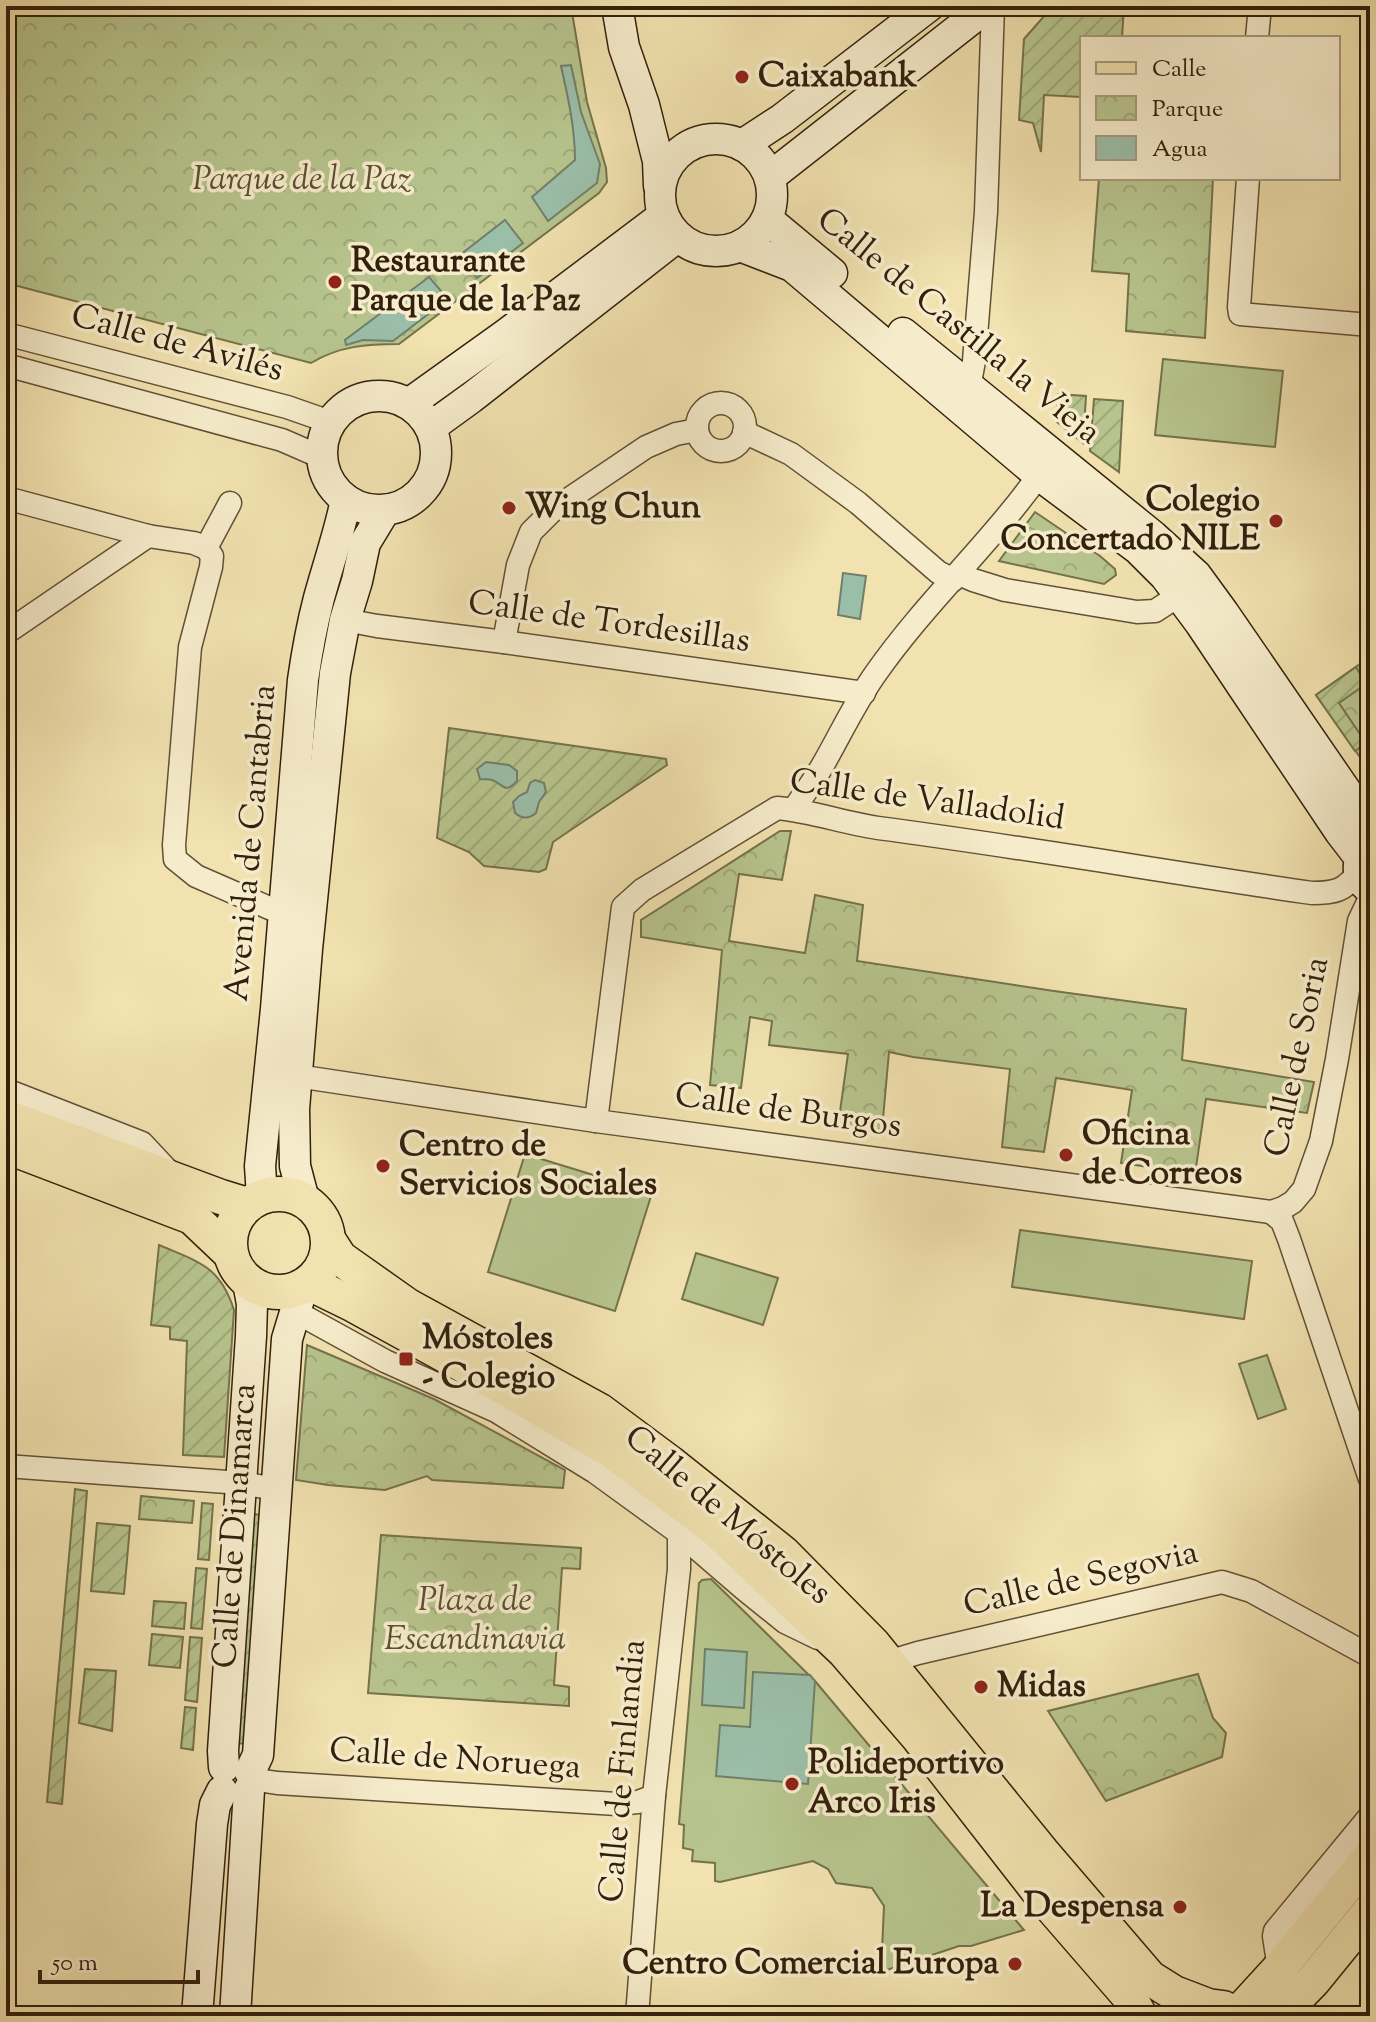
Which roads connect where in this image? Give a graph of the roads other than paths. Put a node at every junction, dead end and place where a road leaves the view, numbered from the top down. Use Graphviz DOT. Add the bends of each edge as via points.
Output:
graph roads {
  1 [pos="617,6"];
  2 [pos="929,6"];
  3 [pos="991,6"];
  4 [pos="1260,6"];
  5 [pos="1257,36"];
  6 [pos="644,105"];
  7 [pos="709,139"];
  8 [pos="742,145"];
  9 [pos="770,177"];
  10 [pos="1248,180"];
  11 [pos="667,213"];
  12 [pos="767,219"];
  13 [pos="740,246"];
  14 [pos="1370,325"];
  15 [pos="6,334"];
  16 [pos="6,365"];
  17 [pos="969,388"];
  18 [pos="410,403"];
  19 [pos="330,422"];
  20 [pos="431,427"];
  21 [pos="697,430"];
  22 [pos="744,432"];
  23 [pos="321,457"];
  24 [pos="1039,475"];
  25 [pos="6,498"];
  26 [pos="346,500"];
  27 [pos="230,503"];
  28 [pos="385,510"];
  29 [pos="148,536"];
  30 [pos="206,548"];
  31 [pos="956,577"];
  32 [pos="1178,596"];
  33 [pos="345,620"];
  34 [pos="6,633"];
  35 [pos="504,642"];
  36 [pos="864,693"];
  37 [pos="794,809"];
  38 [pos="1370,826"];
  39 [pos="1366,873"];
  40 [pos="283,914"];
  41 [pos="297,1076"];
  42 [pos="6,1090"];
  43 [pos="6,1117"];
  44 [pos="596,1121"];
  45 [pos="6,1146"];
  46 [pos="177,1181"];
  47 [pos="304,1200"];
  48 [pos="255,1201"];
  49 [pos="1271,1212"];
  50 [pos="329,1241"];
  51 [pos="230,1253"];
  52 [pos="248,1282"];
  53 [pos="303,1294"];
  54 [pos="6,1466"];
  55 [pos="1370,1479"];
  56 [pos="241,1483"];
  57 [pos="276,1489"];
  58 [pos="679,1533"];
  59 [pos="844,1651"];
  60 [pos="1370,1656"];
  61 [pos="888,1662"];
  62 [pos="239,1780"];
  63 [pos="654,1796"];
  64 [pos="1370,1816"];
  65 [pos="1370,1857"];
  66 [pos="1370,1911"];
  67 [pos="1279,1969"];
  68 [pos="1230,2013"];
  69 [pos="197,2016"];
  70 [pos="235,2016"];
  71 [pos="637,2016"];
  72 [pos="1140,2016"];
  73 [pos="1175,2016"];
  74 [pos="1279,2016"];
  1 -- 6 [label="main road" via="624,47"];
  2 -- 8 [label="main road"];
  3 -- 9 [label="main road"];
  3 -- 17 [label="street" via="986,212"];
  4 -- 5 [label="street"];
  6 -- 7 [label="main road" via="677,128"];
  6 -- 11 [label="main road"];
  7 -- 8 [label="main road"];
  7 -- 11 [label="main road" via="691,144 665,169"];
  8 -- 9 [label="main road" via="764,164"];
  9 -- 12 [label="main road" via="773,198"];
  10 -- 14 [label="street" via="1240,314"];
  11 -- 13 [label="main road" via="691,246 707,251"];
  11 -- 18 [label="main road"];
  11 -- 20 [label="main road" via="471,398"];
  12 -- 13 [label="main road"];
  12 -- 17 [label="main road, Calle de Castilla la Vieja"];
  13 -- 24 [label="main road, Calle de Castilla la Vieja" via="792,266"];
  15 -- 19 [label="street, Calle de Avilés"];
  16 -- 23 [label="street, Calle de Avilés" via="282,440"];
  17 -- 38 [label="main road, Calle de Castilla la Vieja" via="1196,575"];
  18 -- 19 [label="main road" via="375,395 357,399"];
  18 -- 20 [label="main road"];
  19 -- 23 [label="main road"];
  20 -- 28 [label="main road" via="437,448 435,470 407,504"];
  21 -- 22 [label="street" via="702,442 723,451 738,443"];
  21 -- 22 [label="street" via="706,408 721,403 741,414"];
  21 -- 35 [label="street" via="646,447 554,509 531,532 518,565"];
  22 -- 31 [label="street" via="791,454 938,572"];
  23 -- 26 [label="main road" via="325,474"];
  24 -- 31 [label="street"];
  24 -- 32 [label="main road, Calle de Castilla la Vieja" via="1138,549"];
  25 -- 29 [label="street"];
  26 -- 28 [label="main road"];
  26 -- 40 [label="main road, Avenida de Cantabria" via="309,639"];
  27 -- 30 [label="street"];
  28 -- 33 [label="main road, Avenida de Cantabria" via="365,543"];
  29 -- 30 [label="street"];
  29 -- 34 [label="street"];
  30 -- 40 [label="street" via="211,567 190,647 175,859 196,876"];
  31 -- 32 [label="street" via="1137,612 1155,611"];
  31 -- 36 [label="street"];
  32 -- 39 [label="main road, Calle de Castilla la Vieja"];
  33 -- 35 [label="street, Calle de Tordesillas"];
  33 -- 41 [label="main road, Avenida de Cantabria" via="335,673"];
  35 -- 36 [label="street, Calle de Tordesillas"];
  36 -- 37 [label="street"];
  37 -- 39 [label="street, Calle de Valladolid" via="876,828 1312,893 1342,890"];
  37 -- 44 [label="street, Calle de Valladolid" via="777,808 642,890 623,907"];
  39 -- 49 [label="street, Calle de Soria" via="1321,1141 1304,1189 1293,1202"];
  40 -- 48 [label="main road, Avenida de Cantabria"];
  41 -- 44 [label="street, Calle de Burgos"];
  41 -- 47 [label="main road, Avenida de Cantabria" via="295,1166"];
  42 -- 46 [label="street" via="142,1143"];
  43 -- 46 [label="main road"];
  44 -- 49 [label="street, Calle de Burgos"];
  45 -- 51 [label="main road" via="192,1217"];
  46 -- 48 [label="main road"];
  47 -- 48 [label="main road" via="284,1194"];
  47 -- 50 [label="main road" via="326,1225"];
  48 -- 51 [label="main road" via="236,1219"];
  49 -- 55 [label="street" via="1282,1221 1289,1239"];
  50 -- 53 [label="main road" via="320,1272"];
  50 -- 61 [label="main road, Calle de Móstoles" via="340,1258 408,1306 600,1411 670,1463 783,1553"];
  51 -- 52 [label="main road"];
  52 -- 53 [label="main road" via="261,1289"];
  52 -- 56 [label="main road, Calle de Dinamarca" via="252,1304"];
  53 -- 57 [label="main road, Calle de Dinamarca" via="287,1339"];
  53 -- 58 [label="street, Calle de Móstoles" via="385,1361 496,1411 595,1472"];
  53 -- 59 [label="main road, Calle de Móstoles" via="354,1305 613,1452 714,1528"];
  54 -- 56 [label="street"];
  56 -- 57 [label="street"];
  56 -- 62 [label="main road, Calle de Dinamarca" via="223,1751"];
  57 -- 62 [label="main road, Calle de Dinamarca" via="258,1755"];
  58 -- 59 [label="street, Calle de Móstoles" via="785,1622"];
  58 -- 63 [label="street, Calle de Finlandia"];
  59 -- 72 [label="main road, Calle de Móstoles"];
  60 -- 61 [label="street, Calle de Segovia" via="1251,1591 1222,1582"];
  61 -- 68 [label="main road, Calle de Móstoles" via="1150,1978 1174,1993"];
  62 -- 63 [label="street, Calle de Noruega" via="617,1804"];
  62 -- 69 [label="main road, Calle de Dinamarca" via="215,1805"];
  62 -- 70 [label="main road, Calle de Dinamarca"];
  63 -- 71 [label="street, Calle de Finlandia"];
  64 -- 67 [label="street" via="1275,1931"];
  65 -- 67 [label="main road"];
  66 -- 74 [label="main road"];
  67 -- 68 [label="main road"];
  68 -- 73 [label="main road" via="1182,2011"];
}
